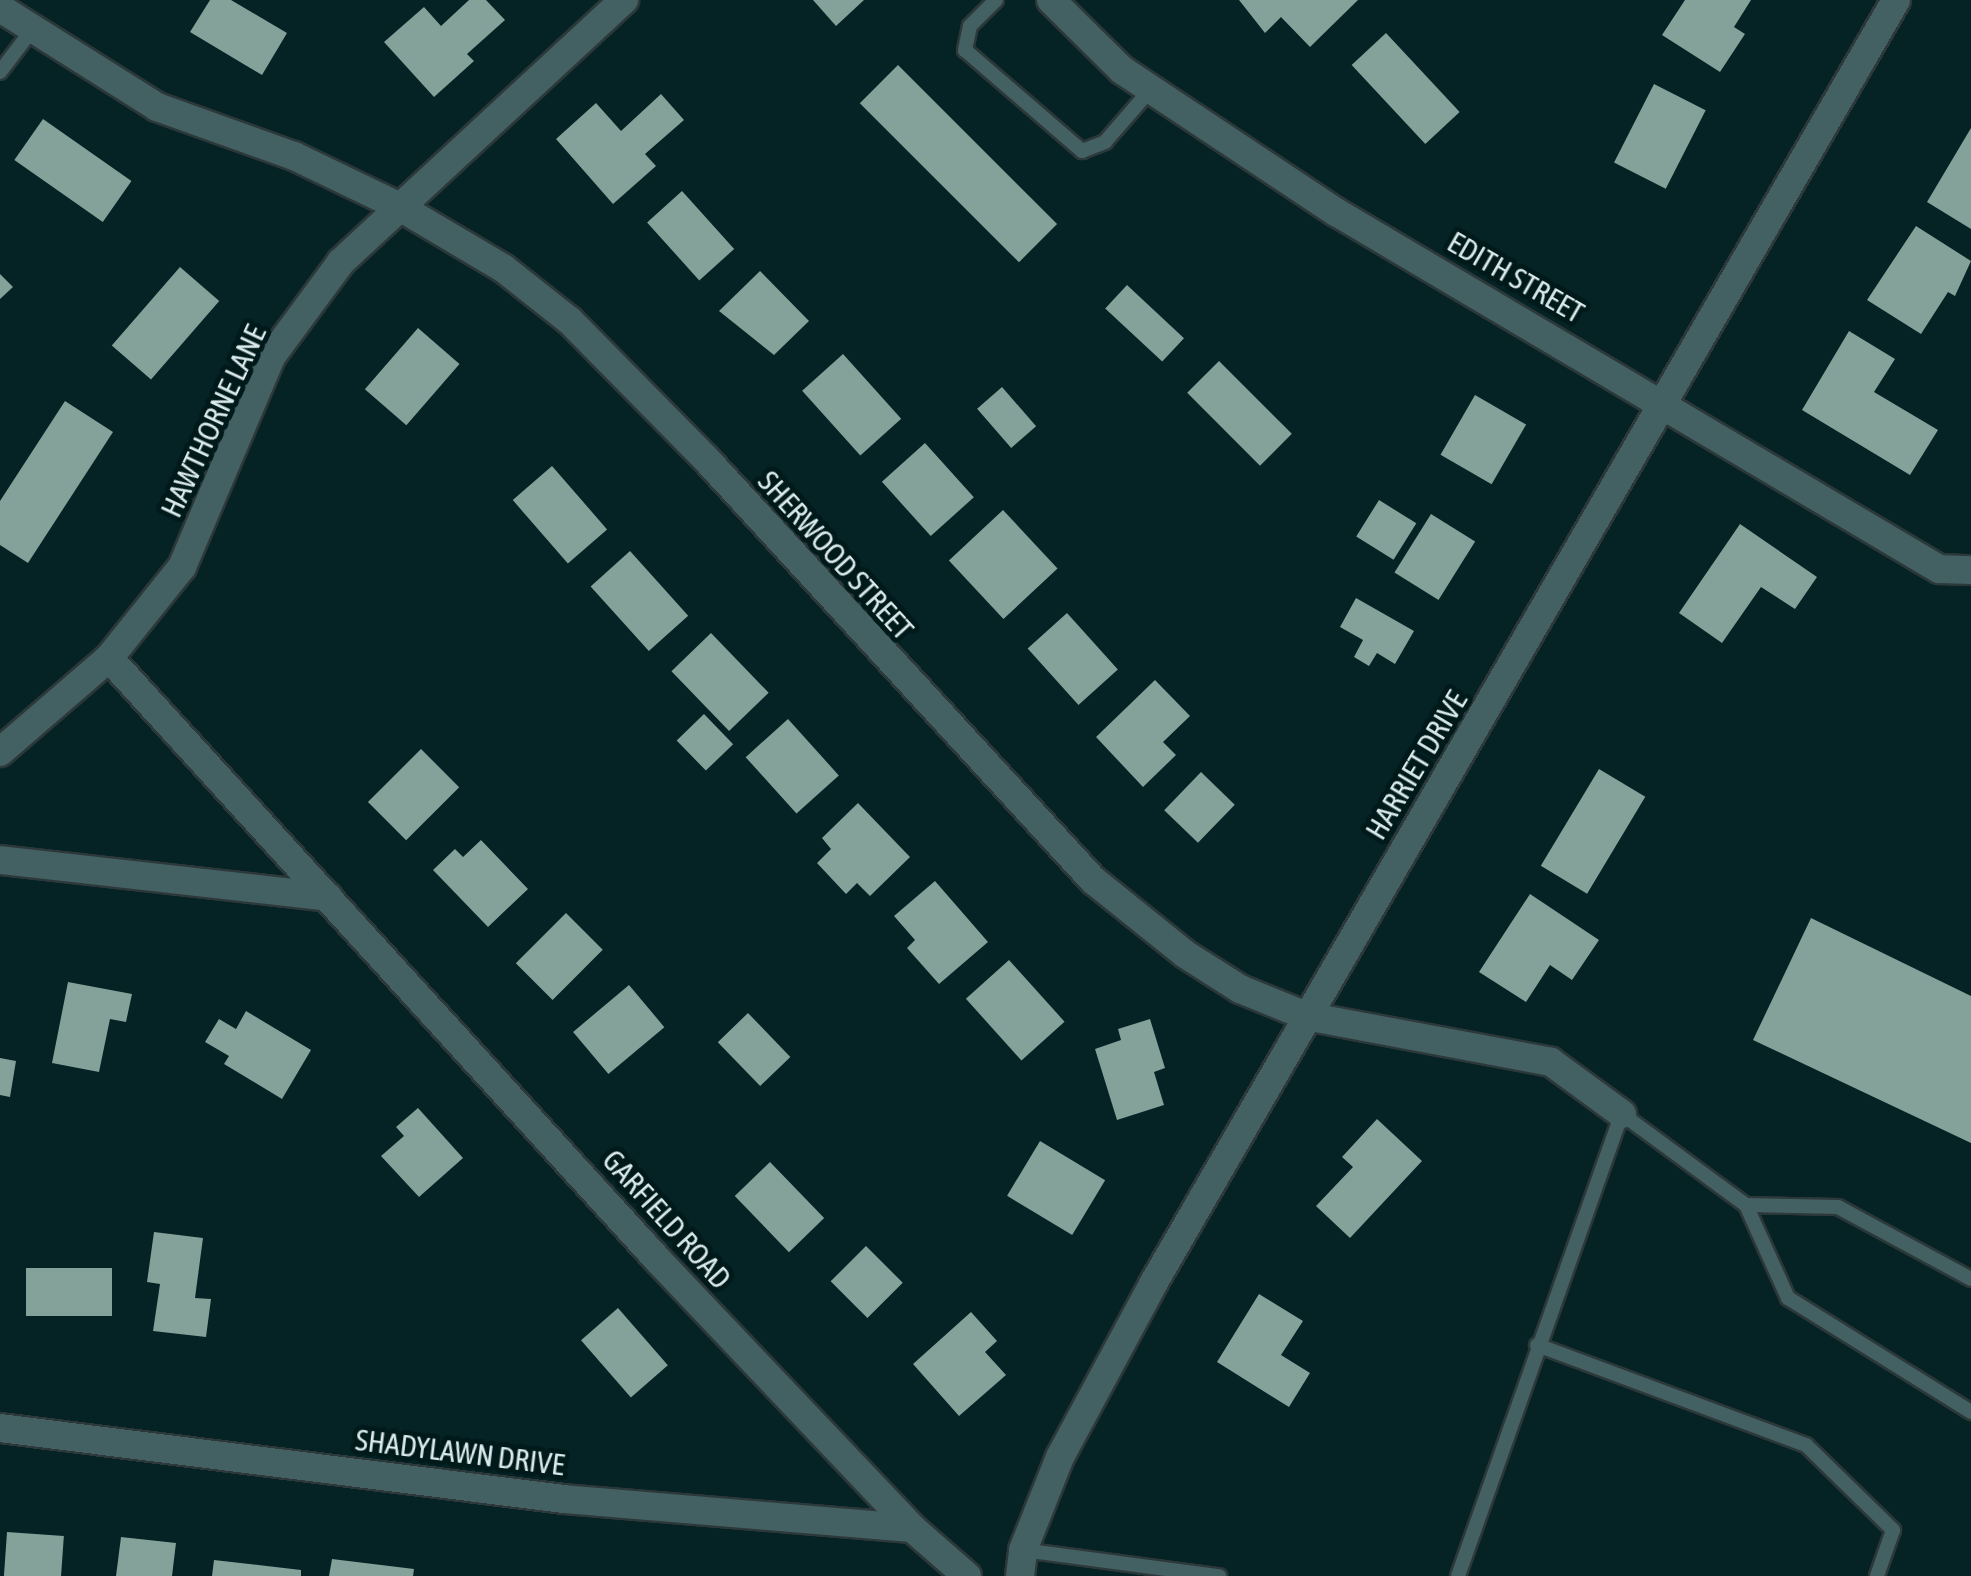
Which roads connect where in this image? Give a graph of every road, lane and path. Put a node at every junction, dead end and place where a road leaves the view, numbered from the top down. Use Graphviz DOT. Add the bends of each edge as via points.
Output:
graph roads {
  1 [pos="624,0"];
  2 [pos="996,0"];
  3 [pos="1051,0"];
  4 [pos="1896,0"];
  5 [pos="0,8"];
  6 [pos="32,30"];
  7 [pos="0,72"];
  8 [pos="1150,90"];
  9 [pos="398,206"];
  10 [pos="1665,404"];
  11 [pos="1971,570"];
  12 [pos="109,658"];
  13 [pos="0,752"];
  14 [pos="0,860"];
  15 [pos="328,896"];
  16 [pos="1306,1016"];
  17 [pos="1622,1114"];
  18 [pos="1746,1205"];
  19 [pos="1971,1279"];
  20 [pos="1538,1344"];
  21 [pos="1971,1412"];
  22 [pos="0,1428"];
  23 [pos="912,1528"];
  24 [pos="1022,1563"];
  25 [pos="967,1576"];
  26 [pos="1219,1576"];
  27 [pos="1458,1576"];
  28 [pos="1877,1576"];
  1 -- 9 [label="street, HAWTHORNE LANE"];
  2 -- 8 [label="lane" via="970,26 965,50 1082,151 1104,142"];
  3 -- 8 [label="street, EDITH STREET"];
  4 -- 10 [label="street, HARRIET DRIVE"];
  5 -- 6 [label="street, SHERWOOD STREET"];
  6 -- 7 [label="lane"];
  6 -- 9 [label="street, SHERWOOD STREET" via="157,107 294,156"];
  8 -- 10 [label="street, EDITH STREET" via="1336,212"];
  9 -- 12 [label="street, HAWTHORNE LANE" via="341,262 271,357 182,567"];
  9 -- 16 [label="street, SHERWOOD STREET" via="503,268 570,321 708,460 1093,880 1185,954 1240,988"];
  10 -- 11 [label="street, EDITH STREET" via="1939,569"];
  10 -- 16 [label="street, HARRIET DRIVE"];
  12 -- 13 [label="street, HAWTHORNE LANE"];
  12 -- 15 [label="street, GARFIELD ROAD"];
  14 -- 15 [label="street"];
  15 -- 23 [label="street, GARFIELD ROAD"];
  16 -- 17 [label="street, SHERWOOD STREET" via="1551,1062"];
  16 -- 24 [label="street, HARRIET DRIVE" via="1060,1457"];
  17 -- 18 [label="lane"];
  17 -- 20 [label="lane"];
  18 -- 19 [label="lane" via="1838,1208"];
  18 -- 21 [label="lane" via="1788,1298"];
  20 -- 27 [label="lane"];
  20 -- 28 [label="lane" via="1806,1445 1893,1530"];
  22 -- 23 [label="street, SHADYLAWN DRIVE" via="564,1499"];
  23 -- 25 [label="street, GARFIELD ROAD"];
  24 -- 26 [label="lane"];
}
